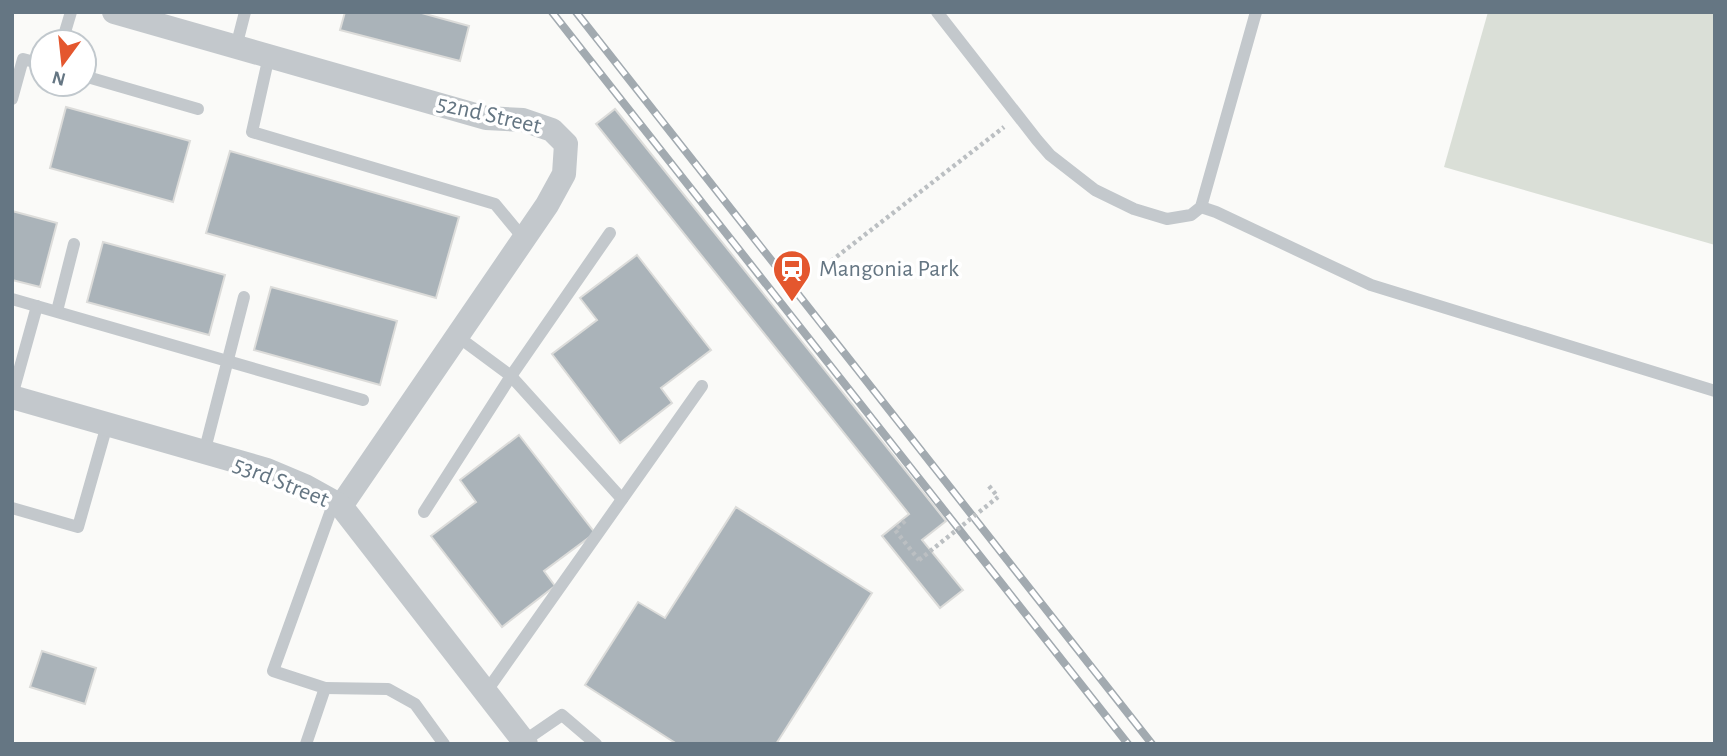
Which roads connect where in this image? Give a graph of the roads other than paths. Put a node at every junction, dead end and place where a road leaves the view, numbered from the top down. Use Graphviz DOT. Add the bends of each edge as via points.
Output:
graph roads {
  1 [pos="114,12"];
  2 [pos="246,12"];
  3 [pos="937,12"];
  4 [pos="1256,12"];
  5 [pos="236,47"];
  6 [pos="269,56"];
  7 [pos="28,60"];
  8 [pos="98,80"];
  9 [pos="12,99"];
  10 [pos="198,109"];
  11 [pos="1201,207"];
  12 [pos="610,233"];
  13 [pos="524,239"];
  14 [pos="74,244"];
  15 [pos="244,297"];
  16 [pos="12,299"];
  17 [pos="37,306"];
  18 [pos="57,312"];
  19 [pos="457,336"];
  20 [pos="228,361"];
  21 [pos="511,376"];
  22 [pos="702,386"];
  23 [pos="1715,391"];
  24 [pos="12,396"];
  25 [pos="363,400"];
  26 [pos="107,425"];
  27 [pos="205,453"];
  28 [pos="622,499"];
  29 [pos="338,504"];
  30 [pos="12,508"];
  31 [pos="424,512"];
  32 [pos="325,688"];
  33 [pos="486,692"];
  34 [pos="525,743"];
  35 [pos="306,744"];
  36 [pos="444,744"];
  37 [pos="596,744"];
  1 -- 5 [label="street, 52nd Street"];
  2 -- 5 [label="lane"];
  3 -- 11 [label="lane" via="1050,155 1095,190 1167,219 1191,215"];
  4 -- 11 [label="lane"];
  5 -- 6 [label="street, 52nd Street"];
  6 -- 13 [label="lane" via="252,132 495,204"];
  6 -- 13 [label="street, 52nd Street" via="486,118 523,120 552,130 566,144 564,174"];
  7 -- 9 [label="lane" via="23,59"];
  8 -- 10 [label="lane"];
  11 -- 23 [label="lane" via="1371,285"];
  12 -- 21 [label="lane"];
  13 -- 19 [label="street, 52nd Street"];
  14 -- 18 [label="lane"];
  15 -- 20 [label="lane"];
  16 -- 17 [label="lane"];
  17 -- 18 [label="lane"];
  17 -- 24 [label="lane"];
  18 -- 20 [label="lane"];
  19 -- 21 [label="lane"];
  19 -- 29 [label="street, 52nd Street"];
  20 -- 25 [label="lane"];
  20 -- 27 [label="lane"];
  21 -- 28 [label="lane"];
  21 -- 31 [label="lane"];
  22 -- 28 [label="lane"];
  24 -- 26 [label="street, 53rd Street"];
  26 -- 27 [label="street, 53rd Street"];
  26 -- 30 [label="lane" via="78,527"];
  27 -- 29 [label="street, 53rd Street" via="267,470"];
  28 -- 33 [label="lane"];
  29 -- 32 [label="lane" via="272,671"];
  29 -- 33 [label="street, 53rd Street"];
  32 -- 35 [label="lane"];
  32 -- 36 [label="lane" via="388,689 415,704"];
  33 -- 34 [label="street, 53rd Street"];
  34 -- 37 [label="lane" via="562,715"];
}
